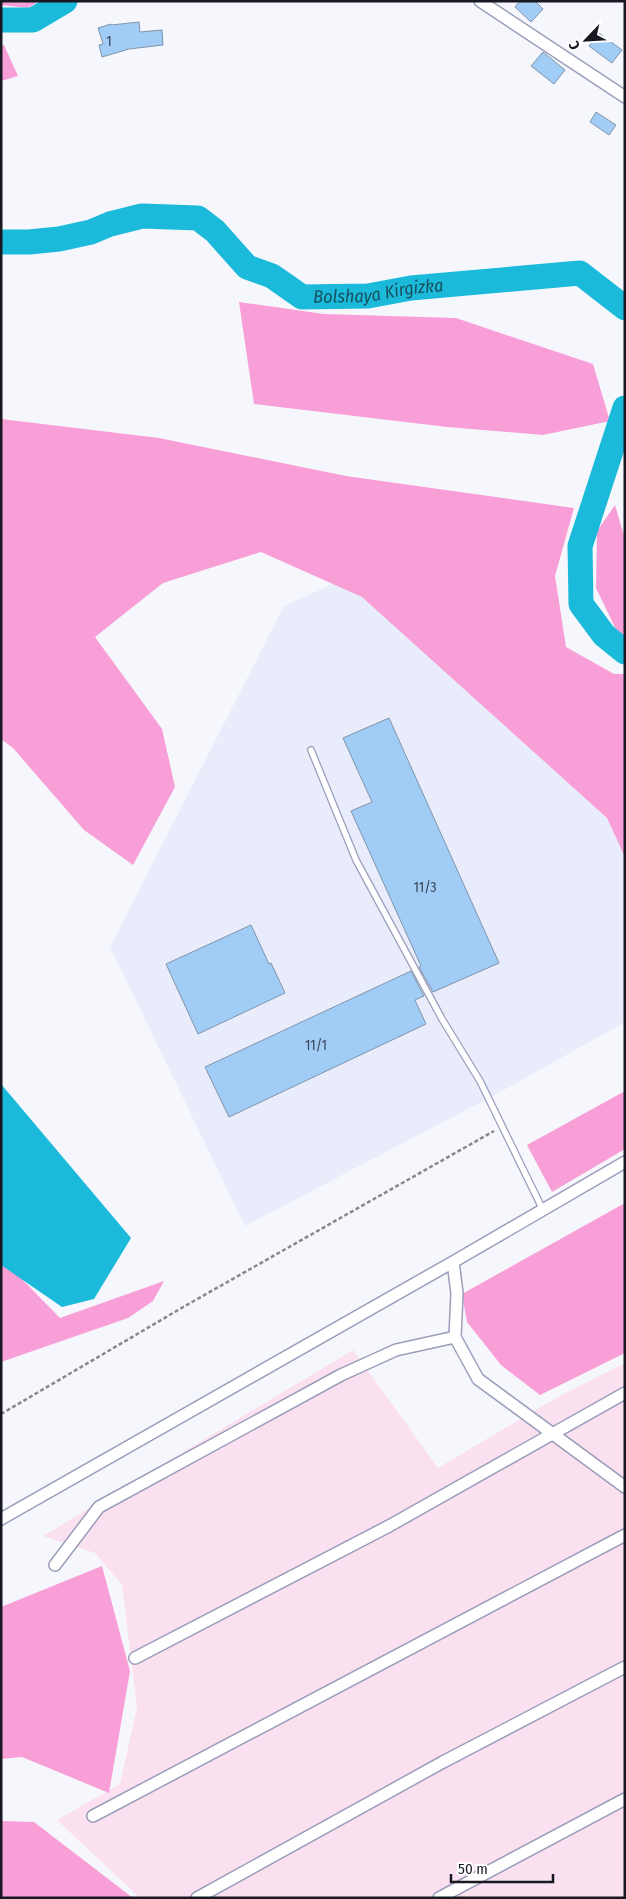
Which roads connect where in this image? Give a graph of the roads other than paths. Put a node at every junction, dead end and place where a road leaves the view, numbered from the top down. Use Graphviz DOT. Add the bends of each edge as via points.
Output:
graph roads {
  1 [pos="480,1"];
  2 [pos="625,97"];
  3 [pos="311,750"];
  4 [pos="625,1162"];
  5 [pos="542,1210"];
  6 [pos="453,1262"];
  7 [pos="455,1337"];
  8 [pos="625,1393"];
  9 [pos="553,1433"];
  10 [pos="625,1488"];
  11 [pos="1,1519"];
  12 [pos="625,1535"];
  13 [pos="55,1565"];
  14 [pos="135,1658"];
  15 [pos="625,1667"];
  16 [pos="625,1799"];
  17 [pos="93,1816"];
  18 [pos="197,1898"];
  19 [pos="438,1898"];
  1 -- 2 [label="street"];
  3 -- 5 [label="lane" via="356,860 442,1019 480,1081"];
  4 -- 5 [label="street"];
  5 -- 6 [label="street"];
  6 -- 7 [label="street" via="457,1293"];
  6 -- 11 [label="street"];
  7 -- 9 [label="street" via="478,1378"];
  7 -- 13 [label="street" via="396,1350 341,1375 99,1507"];
  8 -- 9 [label="street"];
  9 -- 10 [label="street"];
  9 -- 14 [label="street" via="389,1526"];
  12 -- 17 [label="street"];
  15 -- 18 [label="street" via="443,1762"];
  16 -- 19 [label="street"];
}
